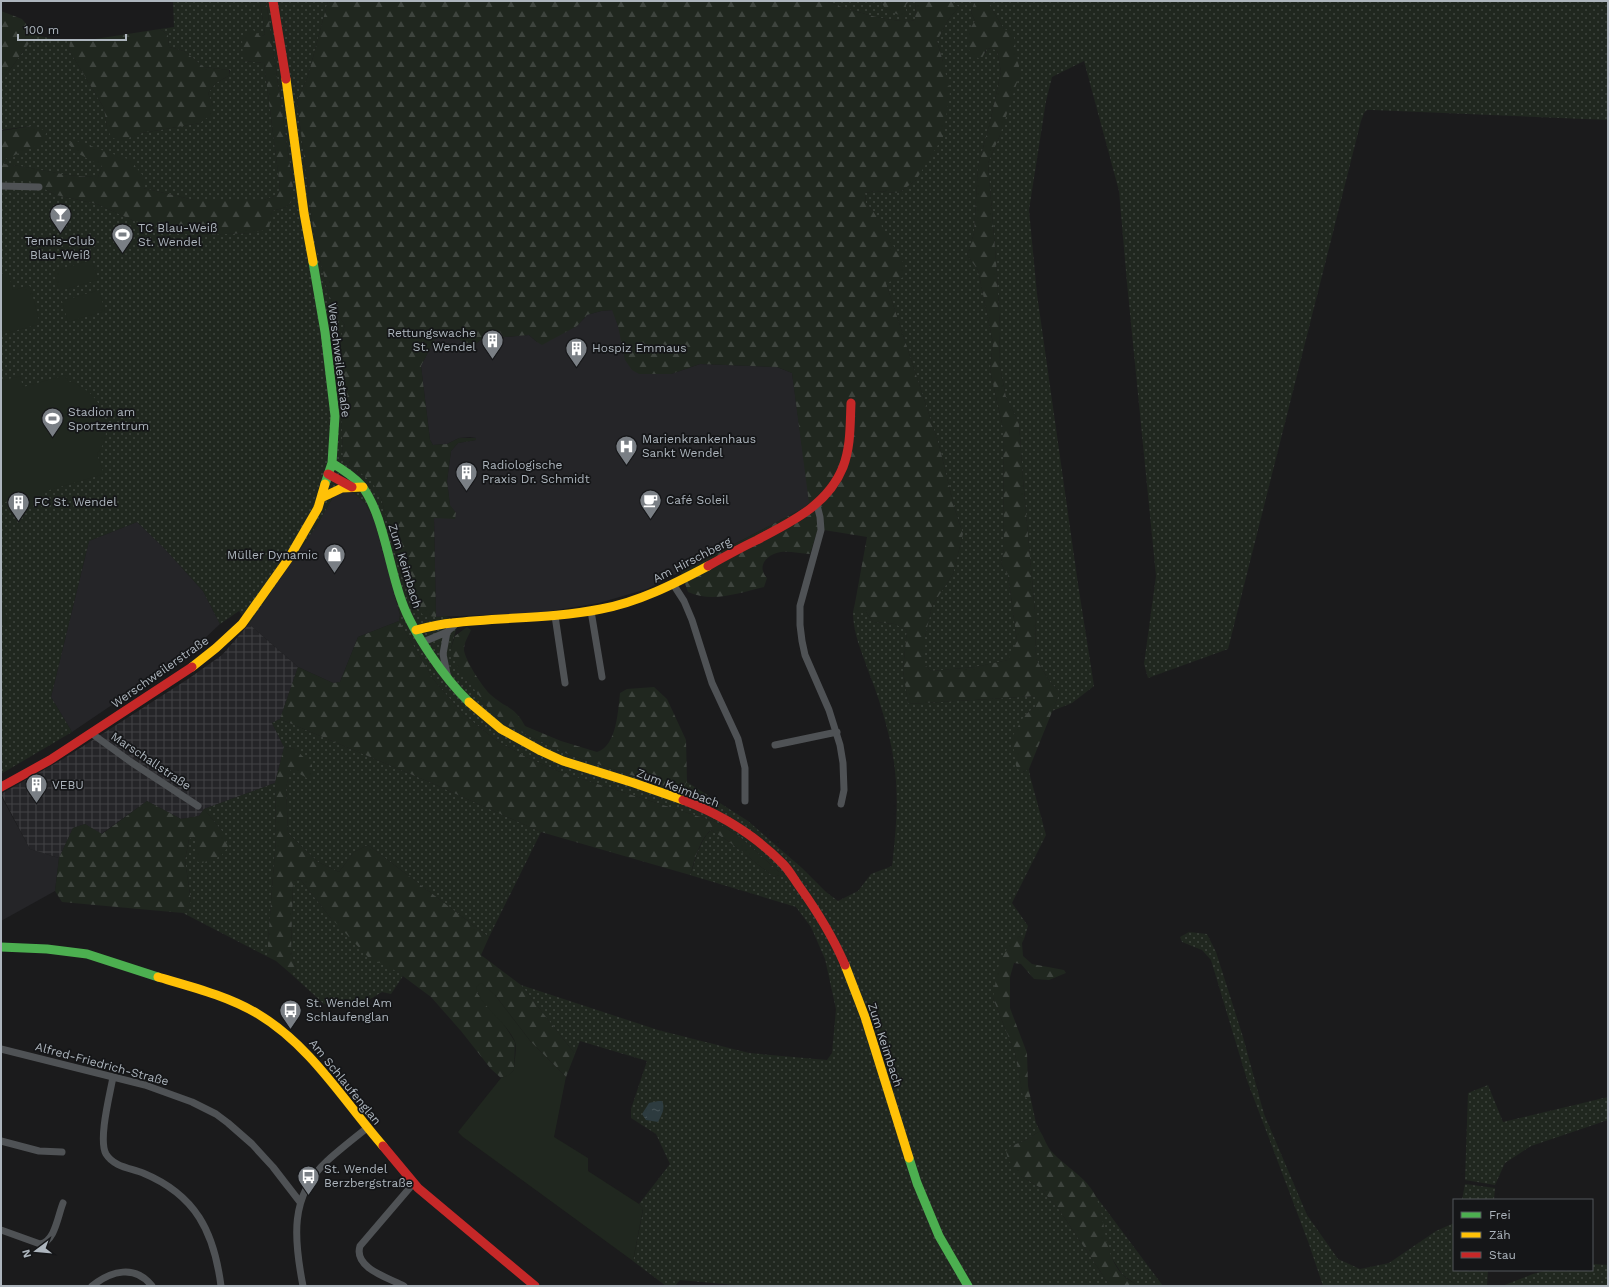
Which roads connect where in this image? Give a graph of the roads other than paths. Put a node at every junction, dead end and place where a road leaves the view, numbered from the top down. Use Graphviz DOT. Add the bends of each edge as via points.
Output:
graph roads {
  1 [pos="273,1"];
  2 [pos="1,186"];
  3 [pos="39,187"];
  4 [pos="851,403"];
  5 [pos="332,463"];
  6 [pos="328,474"];
  7 [pos="352,487"];
  8 [pos="363,487"];
  9 [pos="321,498"];
  10 [pos="817,505"];
  11 [pos="673,584"];
  12 [pos="591,611"];
  13 [pos="555,616"];
  14 [pos="458,622"];
  15 [pos="416,630"];
  16 [pos="447,632"];
  17 [pos="424,642"];
  18 [pos="602,677"];
  19 [pos="447,678"];
  20 [pos="565,683"];
  21 [pos="837,732"];
  22 [pos="91,733"];
  23 [pos="775,745"];
  24 [pos="1,787"];
  25 [pos="745,801"];
  26 [pos="841,804"];
  27 [pos="198,806"];
  28 [pos="1,947"];
  29 [pos="1,1049"];
  30 [pos="114,1077"];
  31 [pos="367,1128"];
  32 [pos="1,1141"];
  33 [pos="62,1152"];
  34 [pos="413,1184"];
  35 [pos="300,1202"];
  36 [pos="62,1203"];
  37 [pos="1,1230"];
  38 [pos="92,1286"];
  39 [pos="152,1286"];
  40 [pos="220,1286"];
  41 [pos="303,1286"];
  42 [pos="404,1286"];
  43 [pos="535,1286"];
  44 [pos="968,1286"];
  1 -- 5 [label="street, Werschweilerstraße" via="331,376 335,416"];
  2 -- 3 [label="street"];
  4 -- 10 [label="street, Am Hirschberg" via="850,442 840,473"];
  5 -- 6 [label="street, Werschweilerstraße"];
  5 -- 8 [label="street, Zum Keimbach" via="354,477"];
  6 -- 7 [label="street"];
  6 -- 9 [label="street, Werschweilerstraße"];
  7 -- 8 [label="street"];
  7 -- 9 [label="street" via="342,488"];
  8 -- 15 [label="street, Zum Keimbach" via="378,518 403,604"];
  9 -- 22 [label="street, Werschweilerstraße" via="318,508 289,558 242,624 191,668"];
  10 -- 11 [label="street, Am Hirschberg" via="792,521"];
  10 -- 21 [label="street" via="821,530 800,606 800,625 806,655"];
  11 -- 12 [label="street, Am Hirschberg" via="648,596"];
  11 -- 25 [label="street" via="692,620 727,722 738,739 745,768"];
  12 -- 13 [label="street, Am Hirschberg"];
  12 -- 18 [label="street"];
  13 -- 14 [label="street, Am Hirschberg"];
  13 -- 20 [label="street"];
  14 -- 15 [label="street, Am Hirschberg"];
  14 -- 16 [label="street"];
  15 -- 17 [label="street, Zum Keimbach"];
  16 -- 17 [label="street"];
  16 -- 19 [label="street" via="443,654"];
  17 -- 19 [label="street, Zum Keimbach"];
  19 -- 44 [label="street, Zum Keimbach" via="474,708 500,729 524,743 563,760 646,787 715,814 754,839 782,863 830,930 855,989 926,1209"];
  21 -- 23 [label="street"];
  21 -- 26 [label="street" via="843,763 844,790"];
  22 -- 24 [label="street, Werschweilerstraße" via="50,760"];
  22 -- 27 [label="street, Marschallstraße"];
  28 -- 31 [label="street, Am Schlaufenglan" via="87,954 225,998 242,1006 288,1035 304,1050"];
  29 -- 30 [label="street, Alfred-Friedrich-Straße"];
  30 -- 35 [label="street, Alfred-Friedrich-Straße" via="170,1093 216,1114 252,1144"];
  30 -- 40 [label="street" via="102,1138 106,1154 118,1165 142,1173 172,1189 198,1213 213,1246"];
  31 -- 34 [label="street, Am Schlaufenglan"];
  31 -- 35 [label="street" via="326,1162"];
  32 -- 33 [label="street" via="40,1151"];
  34 -- 42 [label="street" via="358,1251 361,1262 366,1267"];
  34 -- 43 [label="street, Am Schlaufenglan"];
  35 -- 41 [label="street" via="296,1222 296,1245"];
  36 -- 37 [label="street" via="51,1239 46,1243 40,1244"];
  38 -- 39 [label="street" via="111,1275 133,1272 142,1275"];
}
